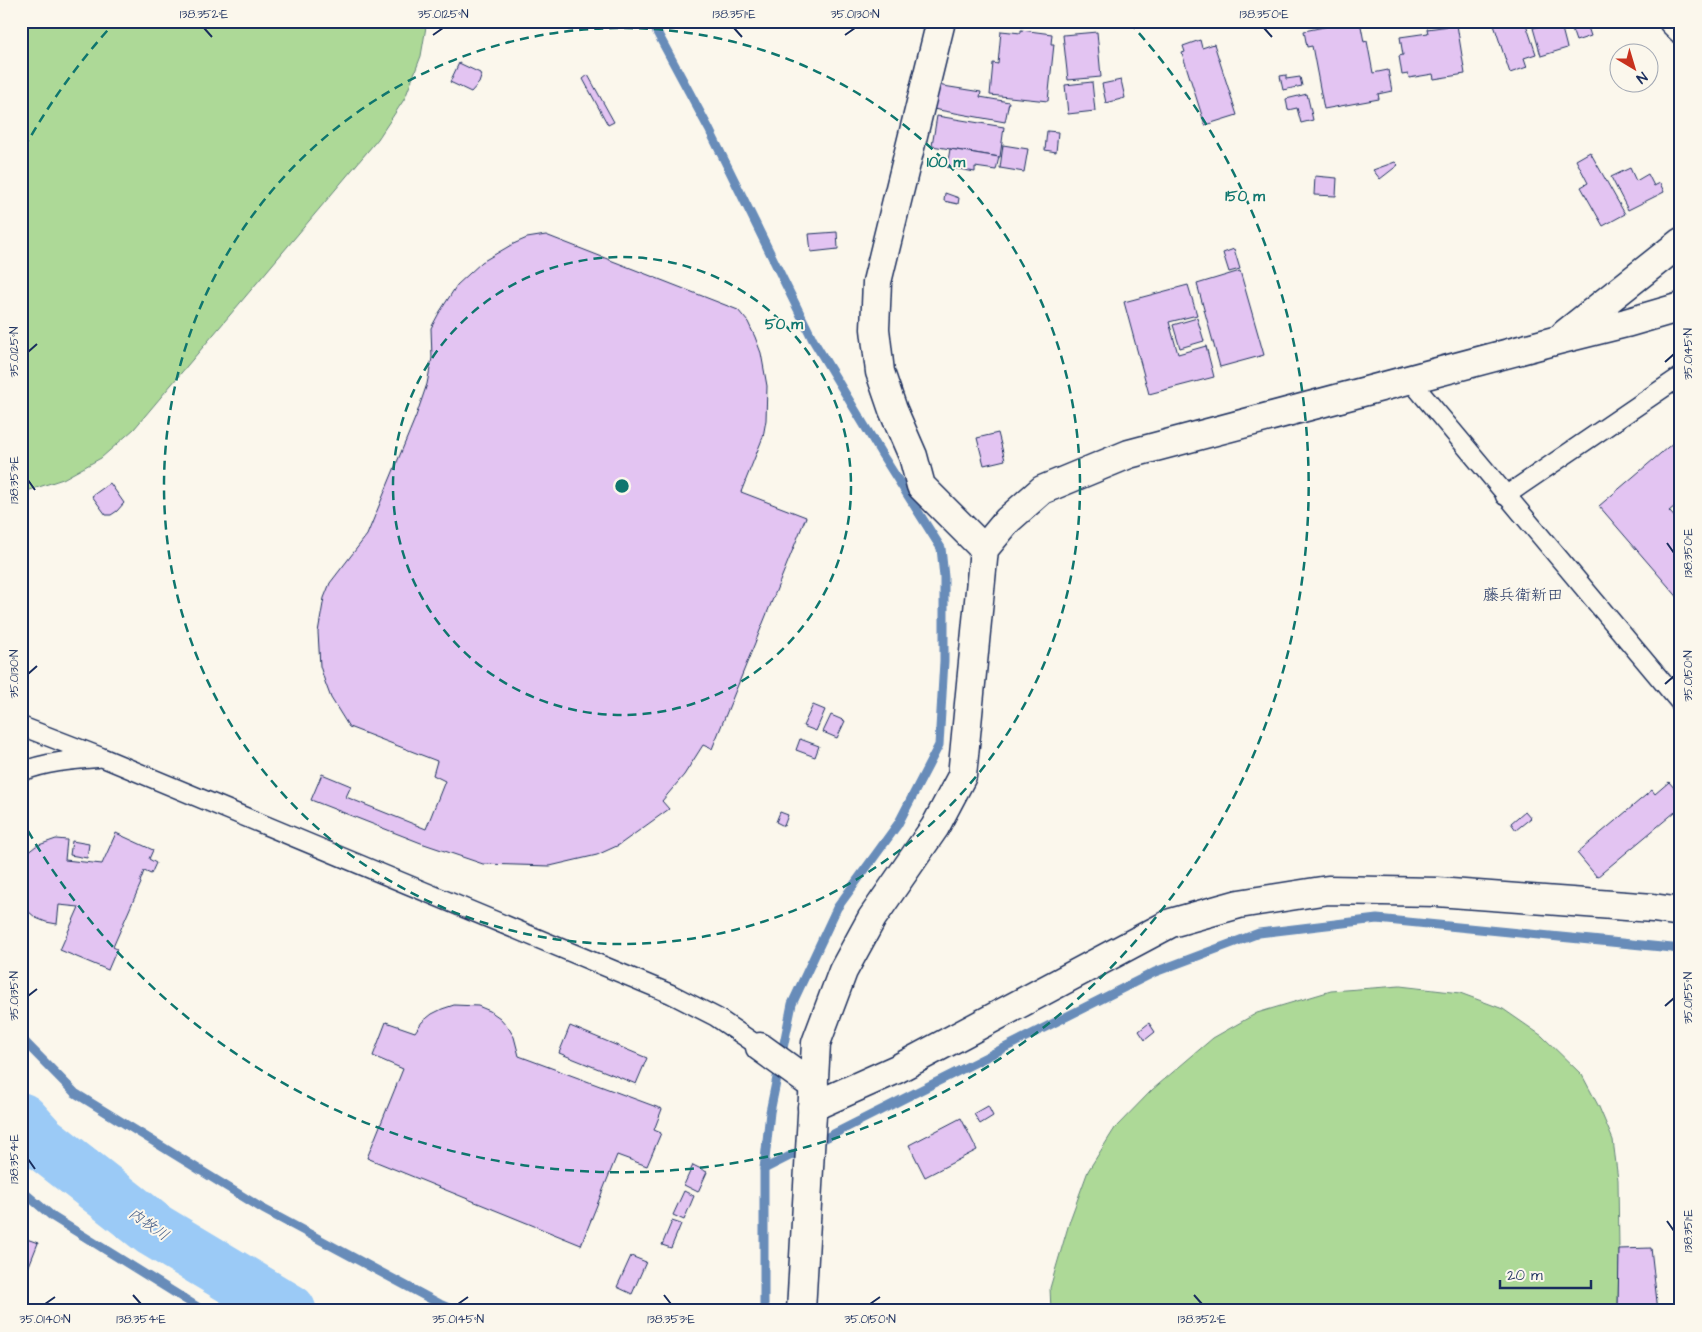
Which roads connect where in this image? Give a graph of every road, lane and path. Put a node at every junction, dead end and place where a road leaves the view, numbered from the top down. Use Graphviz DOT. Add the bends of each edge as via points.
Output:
graph roads {
  1 [pos="942,21"];
  2 [pos="1673,21"];
  3 [pos="1681,29"];
  4 [pos="1681,242"];
  5 [pos="1681,307"];
  6 [pos="1558,340"];
  7 [pos="1681,376"];
  8 [pos="1410,380"];
  9 [pos="1505,496"];
  10 [pos="977,542"];
  11 [pos="1681,704"];
  12 [pos="21,726"];
  13 [pos="101,757"];
  14 [pos="21,772"];
  15 [pos="1681,912"];
  16 [pos="760,1047"];
  17 [pos="806,1088"];
  18 [pos="801,1311"];
  1 -- 10 [label="street" via="877,282 876,329 880,372 913,456 921,486"];
  2 -- 3 [label="street"];
  4 -- 6 [label="street"];
  5 -- 6 [label="street"];
  6 -- 8 [label="street"];
  7 -- 9 [label="lane"];
  8 -- 9 [label="lane"];
  8 -- 10 [label="street" via="1128,454 1042,490"];
  9 -- 11 [label="lane"];
  10 -- 17 [label="street" via="962,776 935,827 872,918 843,971 816,1043"];
  12 -- 13 [label="lane"];
  13 -- 14 [label="lane"];
  13 -- 16 [label="lane" via="672,994 716,1017"];
  15 -- 17 [label="street" via="1437,892 1328,890 1239,904 1171,923 897,1069"];
  16 -- 17 [label="street"];
  17 -- 18 [label="street"];
}
